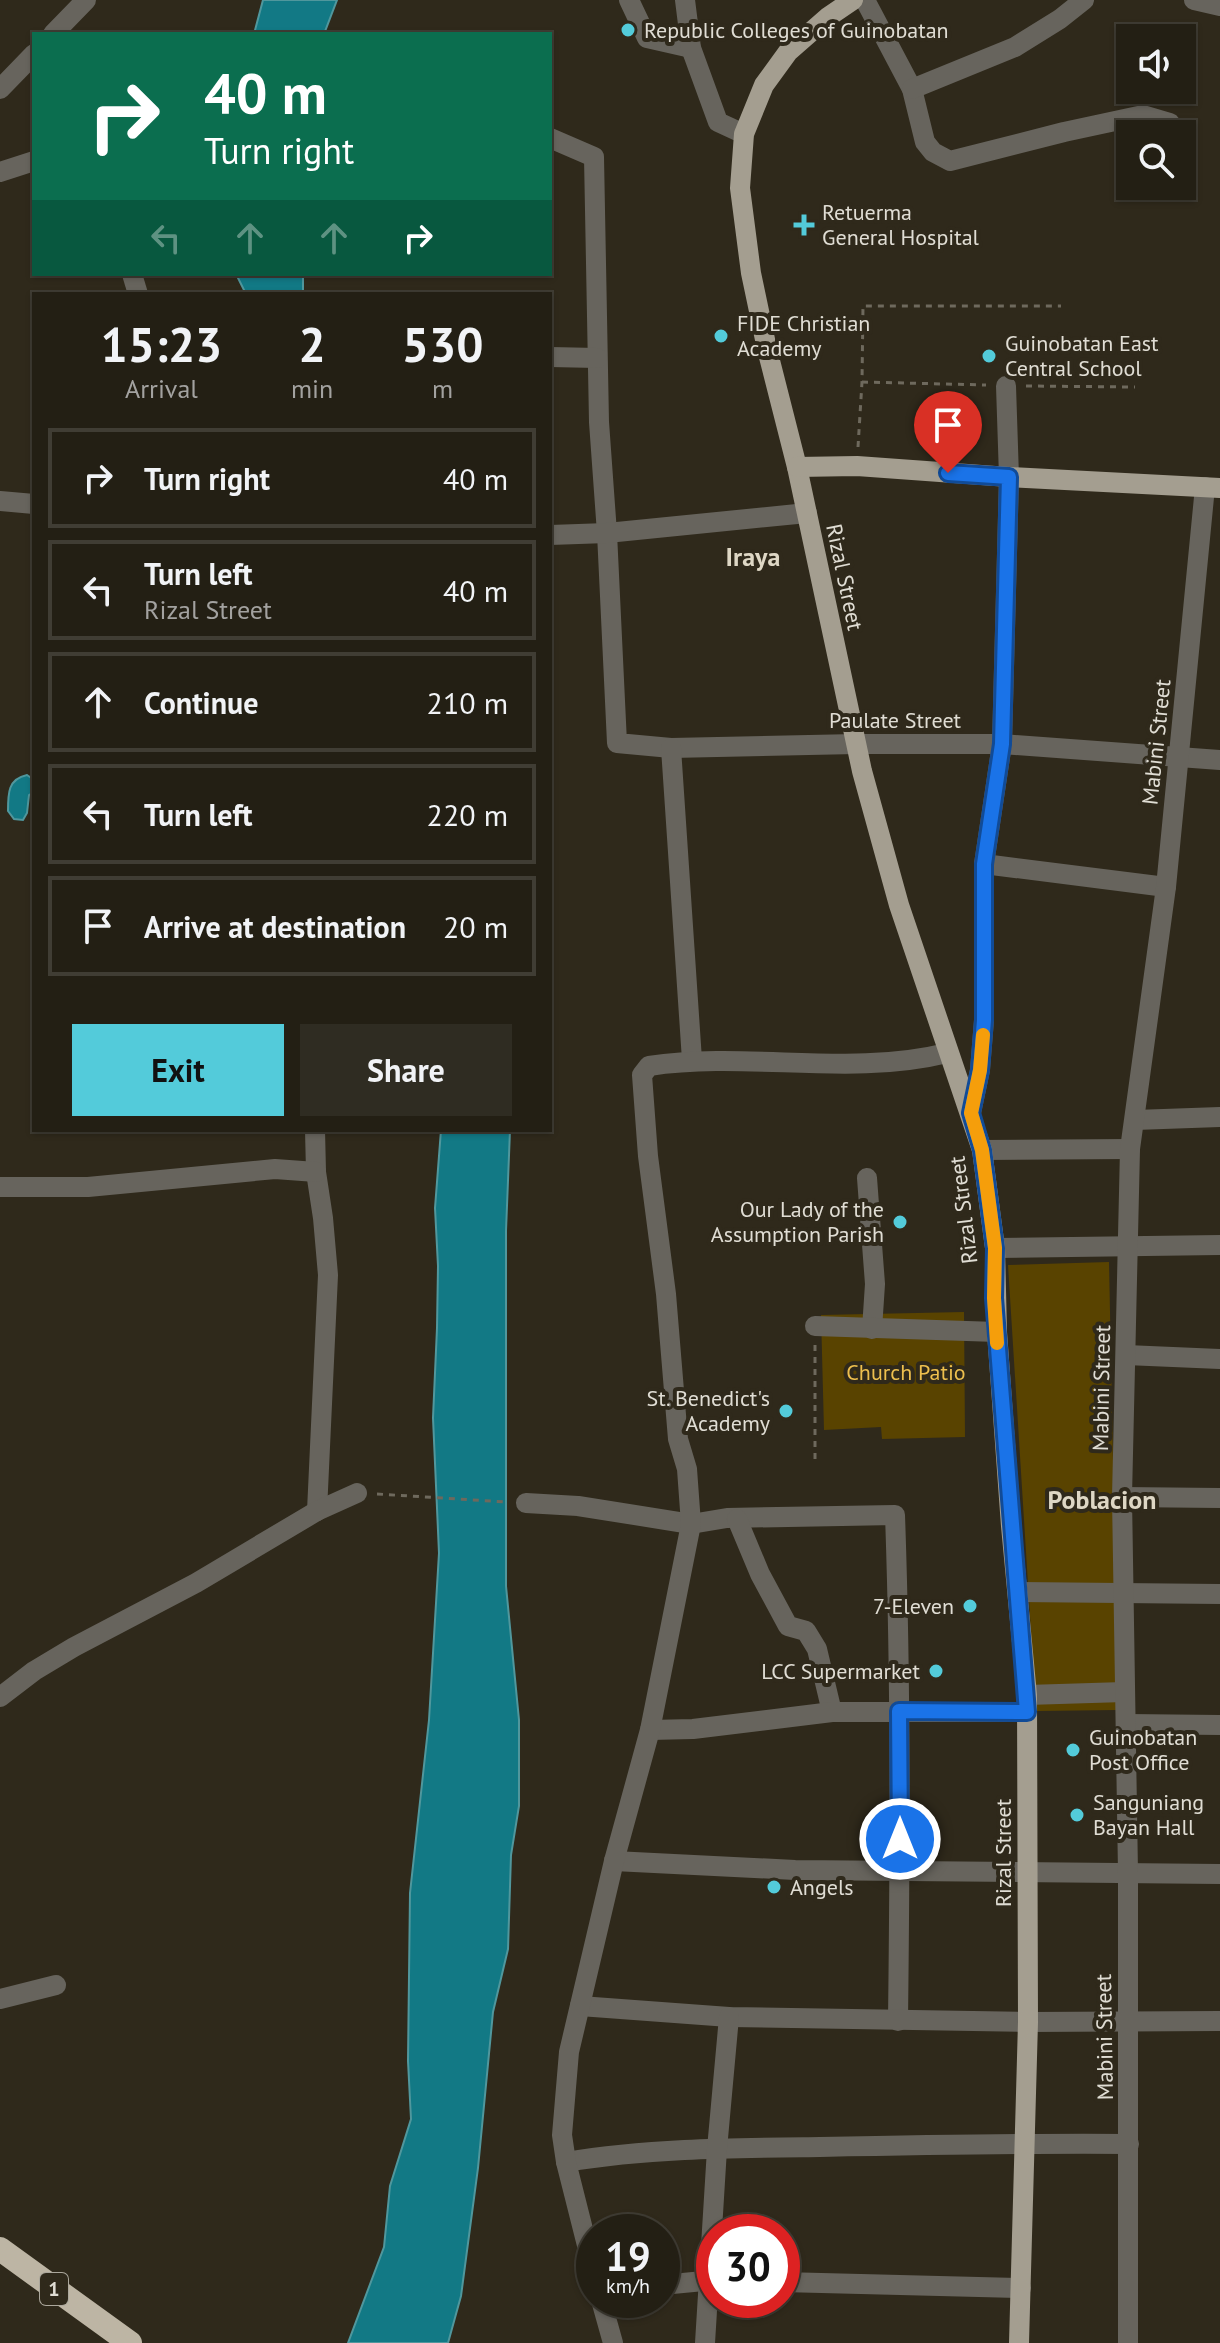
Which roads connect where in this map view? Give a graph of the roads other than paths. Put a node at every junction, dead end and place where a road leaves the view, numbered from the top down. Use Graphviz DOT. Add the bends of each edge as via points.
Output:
graph roads {
  1 [pos="86,0"];
  2 [pos="629,0"];
  3 [pos="685,0"];
  4 [pos="853,0"];
  5 [pos="865,0"];
  6 [pos="1084,0"];
  7 [pos="1194,0"];
  8 [pos="1220,6"];
  9 [pos="55,32"];
  10 [pos="691,48"];
  11 [pos="32,56"];
  12 [pos="0,89"];
  13 [pos="912,89"];
  14 [pos="1120,120"];
  15 [pos="1160,120"];
  16 [pos="1116,121"];
  17 [pos="744,134"];
  18 [pos="552,139"];
  19 [pos="32,162"];
  20 [pos="0,172"];
  21 [pos="552,357"];
  22 [pos="597,358"];
  23 [pos="1006,386"];
  24 [pos="797,467"];
  25 [pos="1009,477"];
  26 [pos="1213,487"];
  27 [pos="0,501"];
  28 [pos="32,504"];
  29 [pos="807,513"];
  30 [pos="607,533"];
  31 [pos="552,535"];
  32 [pos="856,744"];
  33 [pos="1002,744"];
  34 [pos="671,748"];
  35 [pos="1178,757"];
  36 [pos="1220,760"];
  37 [pos="984,864"];
  38 [pos="1166,887"];
  39 [pos="947,1053"];
  40 [pos="692,1060"];
  41 [pos="971,1113"];
  42 [pos="1220,1117"];
  43 [pos="1135,1120"];
  44 [pos="315,1132"];
  45 [pos="1130,1149"];
  46 [pos="982,1150"];
  47 [pos="316,1172"];
  48 [pos="867,1178"];
  49 [pos="0,1187"];
  50 [pos="1220,1245"];
  51 [pos="1128,1247"];
  52 [pos="995,1248"];
  53 [pos="815,1326"];
  54 [pos="872,1329"];
  55 [pos="997,1332"];
  56 [pos="1126,1355"];
  57 [pos="1220,1359"];
  58 [pos="357,1493"];
  59 [pos="1122,1497"];
  60 [pos="1220,1498"];
  61 [pos="526,1503"];
  62 [pos="317,1511"];
  63 [pos="737,1519"];
  64 [pos="691,1524"];
  65 [pos="1019,1592"];
  66 [pos="1123,1592"];
  67 [pos="1220,1594"];
  68 [pos="1124,1692"];
  69 [pos="0,1697"];
  70 [pos="1027,1704"];
  71 [pos="899,1711"];
  72 [pos="832,1712"];
  73 [pos="1127,1724"];
  74 [pos="1220,1725"];
  75 [pos="650,1730"];
  76 [pos="614,1861"];
  77 [pos="900,1871"];
  78 [pos="1027,1871"];
  79 [pos="1128,1873"];
  80 [pos="1220,1874"];
  81 [pos="56,1985"];
  82 [pos="0,1999"];
  83 [pos="580,2006"];
  84 [pos="729,2017"];
  85 [pos="898,2021"];
  86 [pos="1220,2021"];
  87 [pos="1028,2022"];
  88 [pos="1127,2022"];
  89 [pos="1024,2143"];
  90 [pos="1129,2144"];
  91 [pos="717,2149"];
  92 [pos="566,2162"];
  93 [pos="579,2214"];
  94 [pos="715,2214"];
  95 [pos="0,2249"];
  96 [pos="800,2282"];
  97 [pos="1021,2288"];
  98 [pos="606,2318"];
  99 [pos="708,2318"];
  100 [pos="130,2343"];
  101 [pos="613,2343"];
  102 [pos="705,2343"];
  103 [pos="1019,2343"];
  104 [pos="1128,2343"];
  1 -- 9 [label="street"];
  2 -- 10 [label="street" via="647,38"];
  3 -- 10 [label="street"];
  4 -- 17 [label="main road, Rizal Street" via="788,52 764,85"];
  5 -- 13 [label="street"];
  6 -- 13 [label="street" via="1015,47"];
  7 -- 8 [label="street"];
  10 -- 17 [label="street" via="718,122"];
  11 -- 12 [label="street"];
  13 -- 16 [label="street" via="925,142 950,161"];
  14 -- 15 [label="street" via="1143,115"];
  17 -- 24 [label="main road, Rizal Street" via="740,188 751,273"];
  18 -- 22 [label="street" via="594,157"];
  19 -- 20 [label="street"];
  21 -- 22 [label="street"];
  22 -- 30 [label="street"];
  23 -- 25 [label="street"];
  24 -- 25 [label="main road"];
  24 -- 29 [label="main road, Rizal Street"];
  25 -- 26 [label="main road"];
  25 -- 33 [label="street"];
  26 -- 35 [label="street, Mabini Street"];
  27 -- 28 [label="street"];
  29 -- 30 [label="street"];
  29 -- 32 [label="main road, Rizal Street"];
  30 -- 31 [label="street"];
  30 -- 34 [label="street, Paulate Street" via="617,743"];
  32 -- 33 [label="street, Paulate Street"];
  32 -- 34 [label="street, Paulate Street"];
  32 -- 39 [label="main road, Rizal Street" via="899,905"];
  33 -- 35 [label="street, Paulate Street"];
  33 -- 37 [label="street"];
  34 -- 40 [label="street"];
  35 -- 36 [label="street, Paulate Street"];
  35 -- 38 [label="street, Mabini Street"];
  37 -- 38 [label="street"];
  37 -- 41 [label="street" via="984,1020"];
  38 -- 43 [label="street, Mabini Street"];
  39 -- 40 [label="street" via="904,1062"];
  39 -- 41 [label="main road, Rizal Street"];
  40 -- 64 [label="street" via="649,1066 641,1088"];
  41 -- 46 [label="main road, Rizal Street"];
  42 -- 43 [label="street"];
  43 -- 45 [label="street, Mabini Street"];
  44 -- 47 [label="street"];
  45 -- 46 [label="street"];
  45 -- 51 [label="street, Mabini Street"];
  46 -- 52 [label="main road, Rizal Street"];
  47 -- 49 [label="street" via="275,1169 88,1187"];
  47 -- 62 [label="street" via="328,1275"];
  48 -- 54 [label="street" via="875,1284"];
  50 -- 51 [label="street"];
  51 -- 52 [label="street"];
  51 -- 56 [label="street, Mabini Street"];
  52 -- 55 [label="main road, Rizal Street"];
  53 -- 54 [label="street"];
  54 -- 55 [label="street"];
  55 -- 65 [label="main road, Rizal Street"];
  56 -- 57 [label="street"];
  56 -- 59 [label="street, Mabini Street"];
  58 -- 62 [label="street"];
  59 -- 60 [label="street"];
  59 -- 66 [label="street, Mabini Street"];
  61 -- 64 [label="street"];
  62 -- 69 [label="street" via="74,1647"];
  63 -- 64 [label="street"];
  63 -- 71 [label="street" via="895,1515"];
  63 -- 72 [label="street" via="788,1626 806,1631 817,1649"];
  64 -- 75 [label="street"];
  65 -- 66 [label="street"];
  65 -- 70 [label="main road, Rizal Street"];
  66 -- 67 [label="street"];
  66 -- 68 [label="street, Mabini Street"];
  68 -- 70 [label="street"];
  68 -- 73 [label="street, Mabini Street"];
  70 -- 71 [label="street"];
  70 -- 78 [label="main road, Rizal Street"];
  71 -- 72 [label="street"];
  71 -- 77 [label="street"];
  72 -- 75 [label="street"];
  73 -- 74 [label="street"];
  73 -- 79 [label="street, Mabini Street"];
  75 -- 76 [label="street"];
  76 -- 77 [label="street"];
  76 -- 83 [label="street"];
  77 -- 78 [label="street"];
  77 -- 85 [label="street"];
  78 -- 79 [label="street"];
  78 -- 87 [label="main road, Rizal Street"];
  79 -- 80 [label="street"];
  79 -- 88 [label="street, Mabini Street"];
  81 -- 82 [label="street"];
  83 -- 84 [label="street"];
  83 -- 92 [label="street" via="564,2101"];
  84 -- 85 [label="street"];
  84 -- 91 [label="street"];
  85 -- 87 [label="street"];
  86 -- 88 [label="street"];
  87 -- 88 [label="street"];
  87 -- 89 [label="main road, Rizal Street"];
  88 -- 90 [label="street, Mabini Street"];
  89 -- 90 [label="street"];
  89 -- 91 [label="street"];
  89 -- 97 [label="main road, Rizal Street"];
  90 -- 104 [label="street, Mabini Street"];
  91 -- 92 [label="street" via="612,2154"];
  91 -- 94 [label="street"];
  92 -- 93 [label="street"];
  95 -- 100 [label="highway, 1"];
  96 -- 97 [label="street"];
  97 -- 103 [label="main road, Rizal Street"];
  98 -- 101 [label="street"];
  99 -- 102 [label="street"];
}
